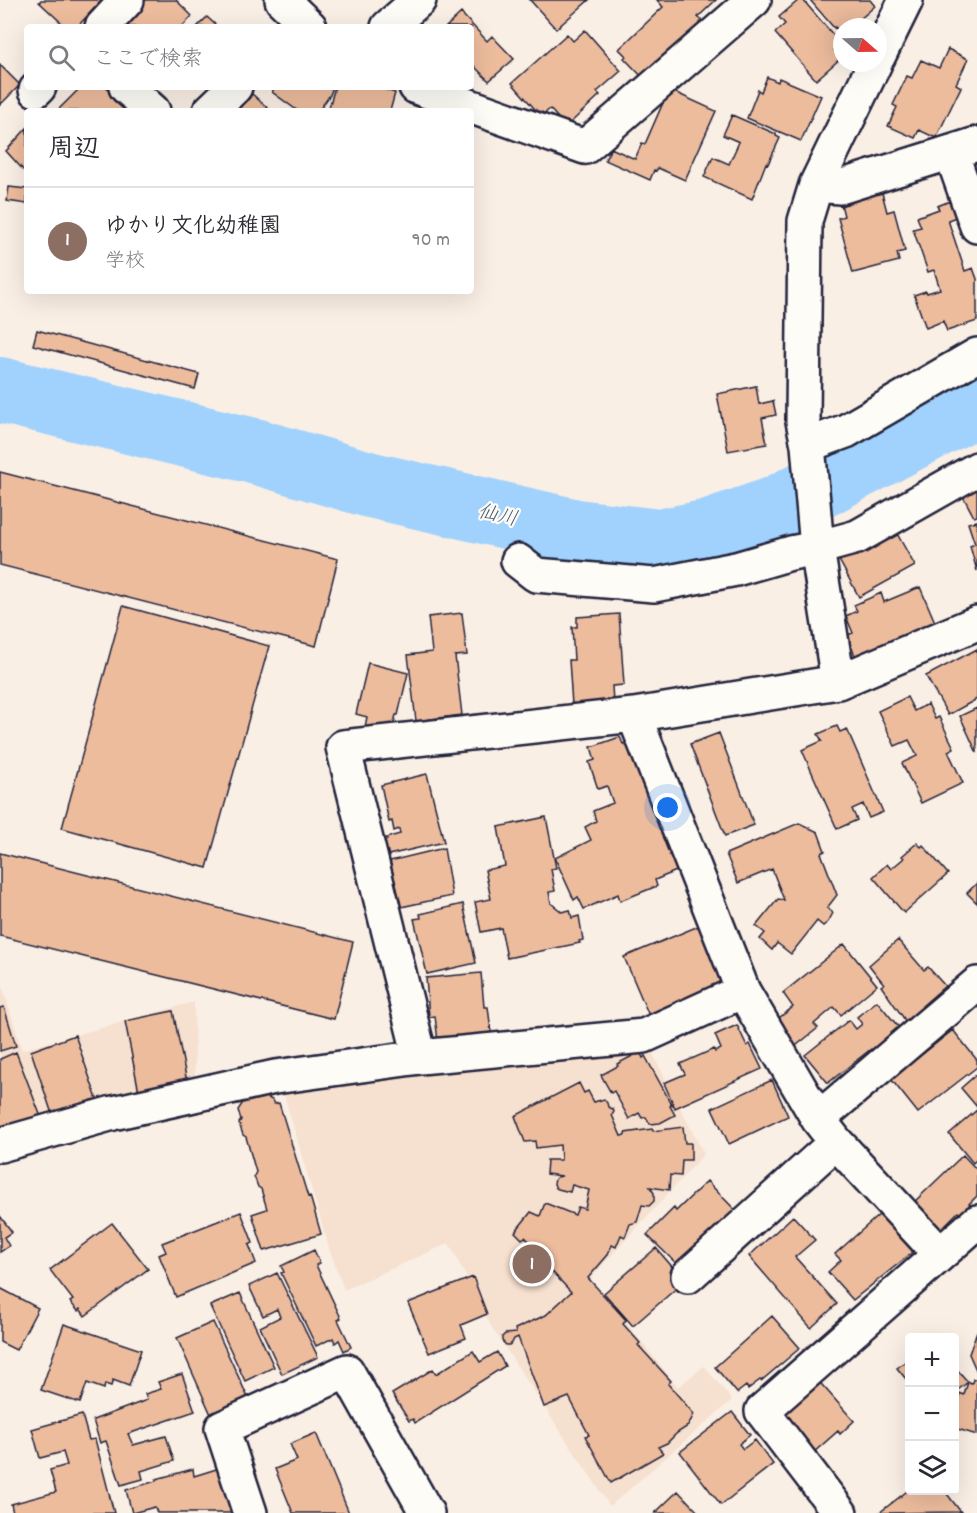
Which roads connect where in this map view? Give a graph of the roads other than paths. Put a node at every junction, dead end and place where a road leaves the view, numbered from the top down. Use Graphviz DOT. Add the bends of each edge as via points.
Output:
graph roads {
  1 [pos="127,0"];
  2 [pos="419,0"];
  3 [pos="754,0"];
  4 [pos="906,0"];
  5 [pos="105,24"];
  6 [pos="391,24"];
  7 [pos="887,39"];
  8 [pos="871,72"];
  9 [pos="129,90"];
  10 [pos="232,90"];
  11 [pos="424,90"];
  12 [pos="150,108"];
  13 [pos="213,108"];
  14 [pos="964,148"];
  15 [pos="816,185"];
  16 [pos="977,226"];
  17 [pos="977,355"];
  18 [pos="808,454"];
  19 [pos="977,469"];
  20 [pos="815,537"];
  21 [pos="518,561"];
  22 [pos="977,623"];
  23 [pos="838,682"];
  24 [pos="634,715"];
  25 [pos="977,984"];
  26 [pos="743,991"];
  27 [pos="420,1057"];
  28 [pos="827,1130"];
  29 [pos="0,1145"];
  30 [pos="964,1238"];
  31 [pos="688,1276"];
  32 [pos="250,1513"];
  33 [pos="427,1513"];
  34 [pos="840,1513"];
  1 -- 5 [label="street"];
  2 -- 6 [label="street"];
  3 -- 11 [label="street" via="585,147"];
  4 -- 7 [label="street"];
  8 -- 15 [label="street"];
  9 -- 12 [label="street"];
  10 -- 13 [label="street"];
  14 -- 15 [label="street" via="840,187"];
  14 -- 16 [label="street"];
  15 -- 18 [label="street" via="805,221 803,421"];
  17 -- 18 [label="street"];
  18 -- 20 [label="street"];
  19 -- 20 [label="street" via="857,537"];
  20 -- 21 [label="street" via="791,553 736,569 654,585 536,575"];
  20 -- 23 [label="street"];
  22 -- 23 [label="street"];
  23 -- 24 [label="street"];
  24 -- 26 [label="street"];
  24 -- 27 [label="street" via="343,747"];
  25 -- 28 [label="street"];
  26 -- 27 [label="street" via="644,1036"];
  26 -- 28 [label="street"];
  27 -- 29 [label="street" via="275,1077 114,1113"];
  28 -- 30 [label="street"];
  28 -- 31 [label="street"];
  30 -- 34 [label="street" via="762,1411"];
  32 -- 33 [label="street" via="222,1428 347,1371"];
}
